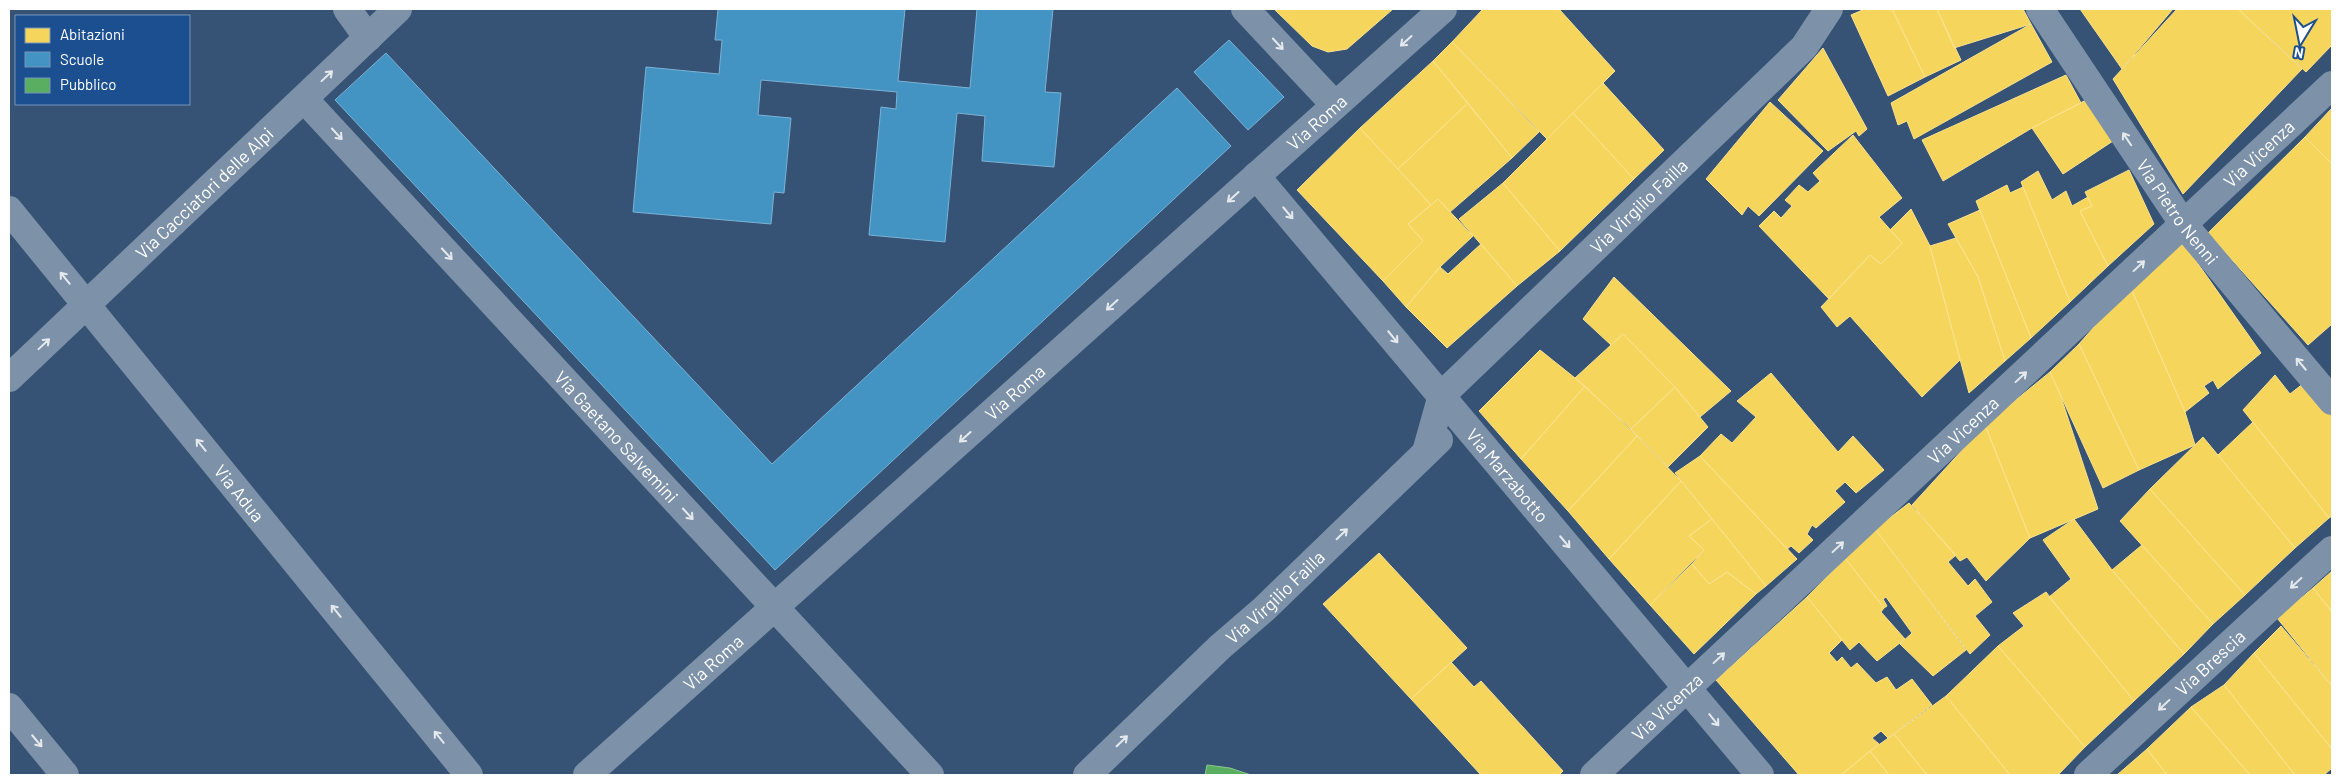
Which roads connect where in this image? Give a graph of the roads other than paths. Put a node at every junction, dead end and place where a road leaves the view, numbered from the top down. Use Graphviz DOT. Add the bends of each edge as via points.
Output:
graph roads {
  1 [pos="347,9"];
  2 [pos="398,9"];
  3 [pos="1245,9"];
  4 [pos="1442,9"];
  5 [pos="1829,9"];
  6 [pos="2040,9"];
  7 [pos="368,38"];
  8 [pos="2332,85"];
  9 [pos="304,99"];
  10 [pos="1335,105"];
  11 [pos="1256,176"];
  12 [pos="9,210"];
  13 [pos="2184,225"];
  14 [pos="86,304"];
  15 [pos="9,378"];
  16 [pos="1442,395"];
  17 [pos="2332,401"];
  18 [pos="1462,419"];
  19 [pos="1426,452"];
  20 [pos="2332,550"];
  21 [pos="774,607"];
  22 [pos="1688,687"];
  23 [pos="9,708"];
  24 [pos="65,775"];
  25 [pos="470,775"];
  26 [pos="587,775"];
  27 [pos="930,775"];
  28 [pos="1087,775"];
  29 [pos="1594,775"];
  30 [pos="1760,775"];
  31 [pos="2088,775"];
  1 -- 7 [label="street"];
  2 -- 7 [label="street, Via Cacciatori delle Alpi"];
  3 -- 10 [label="street, one-way"];
  4 -- 10 [label="street, Via Roma, one-way"];
  5 -- 16 [label="street, Via Virgilio Failla" via="1804,47"];
  13 -- 6 [label="street, Via Pietro Nenni, one-way"];
  9 -- 7 [label="street, Via Cacciatori delle Alpi, one-way"];
  8 -- 13 [label="street, Via Vicenza"];
  9 -- 14 [label="street, Via Cacciatori delle Alpi"];
  9 -- 21 [label="street, Via Gaetano Salvemini, one-way"];
  10 -- 11 [label="street, Via Roma"];
  11 -- 16 [label="street, Via Marzabotto, one-way"];
  11 -- 21 [label="street, Via Roma, one-way"];
  14 -- 12 [label="street, Via Adua, one-way"];
  17 -- 13 [label="street, Via Pietro Nenni, one-way"];
  22 -- 13 [label="street, Via Vicenza, one-way"];
  15 -- 14 [label="street, Via Cacciatori delle Alpi, one-way"];
  25 -- 14 [label="street, Via Adua, one-way"];
  16 -- 18 [label="street, Via Marzabotto"];
  16 -- 19 [label="street"];
  18 -- 19 [label="street, Via Virgilio Failla"];
  18 -- 22 [label="street, Via Marzabotto, one-way"];
  28 -- 19 [label="street, Via Virgilio Failla, one-way"];
  20 -- 31 [label="street, Via Brescia, one-way"];
  21 -- 26 [label="street, Via Roma"];
  21 -- 27 [label="street, Via Gaetano Salvemini"];
  22 -- 29 [label="street, Via Vicenza"];
  22 -- 30 [label="street, Via Marzabotto, one-way"];
  23 -- 24 [label="street, one-way"];
}
